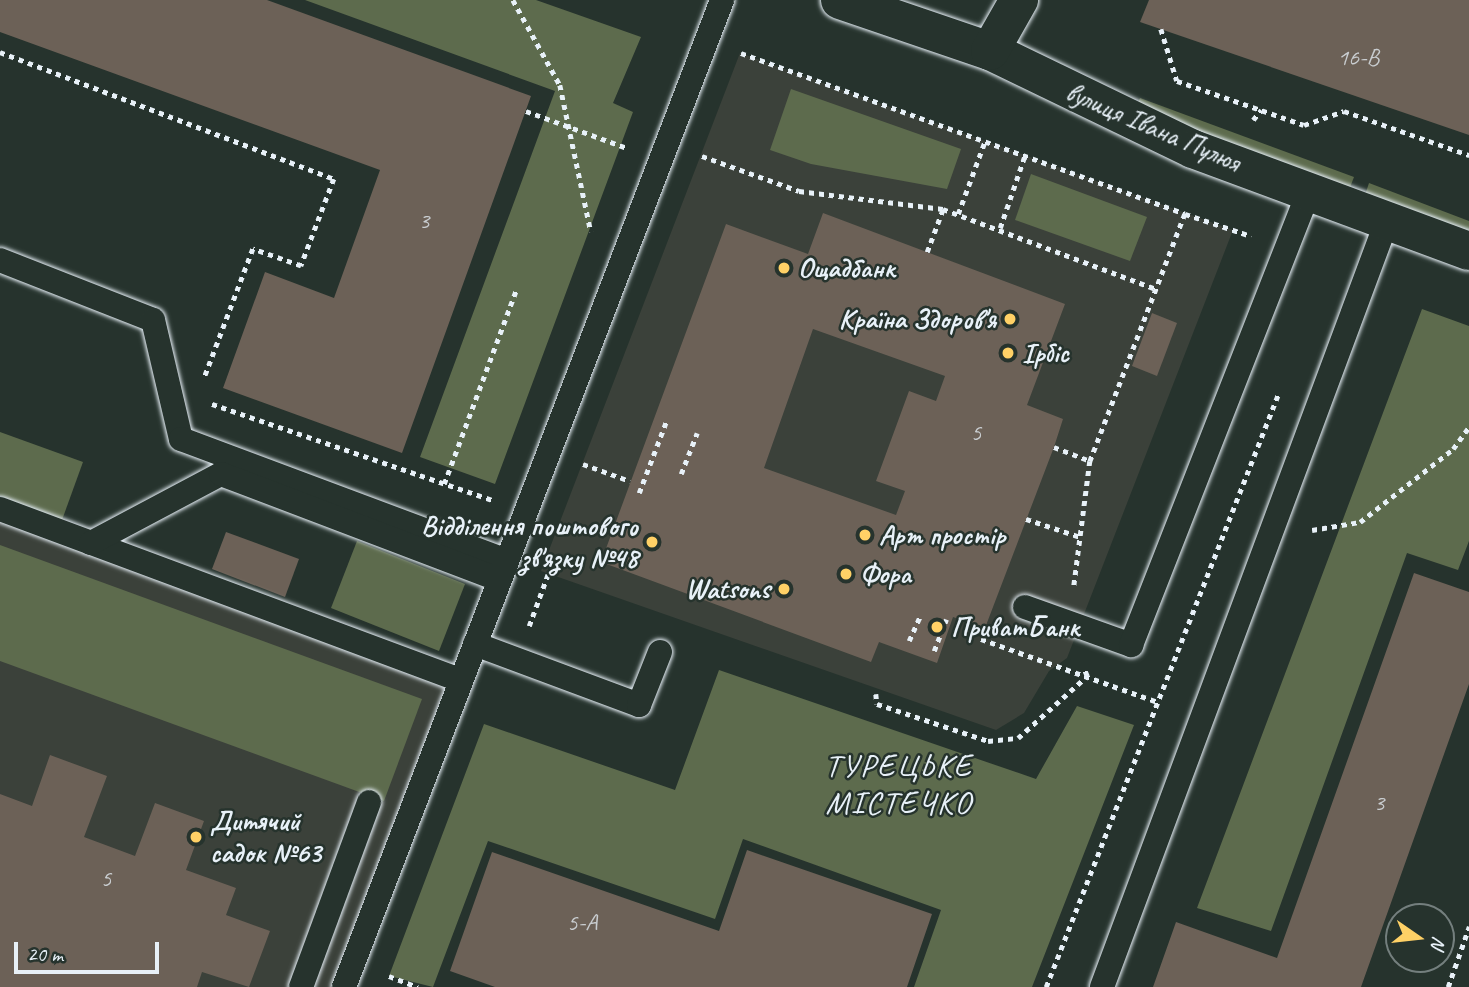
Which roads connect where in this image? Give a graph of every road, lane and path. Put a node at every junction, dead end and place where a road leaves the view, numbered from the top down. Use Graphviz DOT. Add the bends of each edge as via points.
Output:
graph roads {
  1 [pos="513,0"];
  2 [pos="722,0"];
  3 [pos="840,0"];
  4 [pos="1019,0"];
  5 [pos="1161,29"];
  6 [pos="990,51"];
  7 [pos="0,52"];
  8 [pos="740,53"];
  9 [pos="1261,110"];
  10 [pos="526,111"];
  11 [pos="1257,122"];
  12 [pos="565,125"];
  13 [pos="985,141"];
  14 [pos="638,152"];
  15 [pos="699,155"];
  16 [pos="1025,155"];
  17 [pos="1469,155"];
  18 [pos="1310,189"];
  19 [pos="943,209"];
  20 [pos="958,214"];
  21 [pos="1388,218"];
  22 [pos="1000,229"];
  23 [pos="594,247"];
  24 [pos="1469,251"];
  25 [pos="927,253"];
  26 [pos="0,260"];
  27 [pos="517,288"];
  28 [pos="1156,289"];
  29 [pos="1284,379"];
  30 [pos="201,386"];
  31 [pos="197,399"];
  32 [pos="666,422"];
  33 [pos="1469,427"];
  34 [pos="696,433"];
  35 [pos="1054,447"];
  36 [pos="1090,461"];
  37 [pos="582,464"];
  38 [pos="681,474"];
  39 [pos="630,481"];
  40 [pos="444,484"];
  41 [pos="639,493"];
  42 [pos="506,505"];
  43 [pos="0,509"];
  44 [pos="1026,519"];
  45 [pos="1311,530"];
  46 [pos="1080,537"];
  47 [pos="91,543"];
  48 [pos="503,570"];
  49 [pos="548,574"];
  50 [pos="1073,588"];
  51 [pos="1026,607"];
  52 [pos="920,616"];
  53 [pos="946,619"];
  54 [pos="531,620"];
  55 [pos="1068,622"];
  56 [pos="981,639"];
  57 [pos="909,641"];
  58 [pos="475,644"];
  59 [pos="934,650"];
  60 [pos="660,652"];
  61 [pos="1087,676"];
  62 [pos="461,680"];
  63 [pos="876,694"];
  64 [pos="1158,702"];
  65 [pos="369,802"];
  66 [pos="1469,927"];
  67 [pos="389,976"];
  68 [pos="301,987"];
  69 [pos="344,987"];
  70 [pos="418,987"];
  71 [pos="1046,987"];
  72 [pos="1102,987"];
  73 [pos="1448,987"];
  1 -- 12 [label="path" via="560,85"];
  2 -- 48 [label="lane"];
  3 -- 6 [label="street, вулиця Івана Пулюя"];
  4 -- 6 [label="street"];
  5 -- 9 [label="path" via="1177,81"];
  6 -- 18 [label="street, вулиця Івана Пулюя" via="1193,149"];
  7 -- 30 [label="path" via="334,179 301,267 253,249"];
  8 -- 13 [label="path"];
  9 -- 11 [label="path"];
  9 -- 17 [label="path" via="1304,125 1344,111"];
  10 -- 12 [label="path"];
  12 -- 14 [label="path"];
  12 -- 23 [label="path"];
  13 -- 16 [label="path"];
  13 -- 20 [label="path"];
  15 -- 19 [label="path" via="799,191"];
  16 -- 22 [label="path"];
  16 -- 28 [label="path" via="1185,214"];
  18 -- 21 [label="street, вулиця Івана Пулюя"];
  18 -- 55 [label="lane" via="1131,645"];
  19 -- 20 [label="path"];
  19 -- 25 [label="path"];
  20 -- 22 [label="path"];
  21 -- 24 [label="street, вулиця Івана Пулюя"];
  21 -- 72 [label="lane"];
  22 -- 28 [label="path"];
  26 -- 48 [label="lane" via="153,320 181,439"];
  27 -- 40 [label="path"];
  28 -- 36 [label="path"];
  29 -- 64 [label="path"];
  31 -- 40 [label="path"];
  32 -- 41 [label="path"];
  33 -- 45 [label="path" via="1453,449 1360,522"];
  34 -- 38 [label="path"];
  35 -- 36 [label="path"];
  36 -- 46 [label="path"];
  37 -- 39 [label="path"];
  40 -- 42 [label="path"];
  43 -- 47 [label="lane"];
  44 -- 46 [label="path"];
  46 -- 50 [label="path"];
  47 -- 48 [label="lane" via="220,474"];
  47 -- 62 [label="lane"];
  48 -- 58 [label="lane"];
  49 -- 54 [label="path"];
  51 -- 55 [label="lane"];
  52 -- 57 [label="path"];
  53 -- 59 [label="path"];
  55 -- 61 [label="path"];
  56 -- 61 [label="path"];
  58 -- 60 [label="lane" via="639,705"];
  58 -- 62 [label="lane"];
  61 -- 63 [label="path" via="1018,738 989,741 877,704"];
  61 -- 64 [label="path"];
  62 -- 69 [label="lane"];
  64 -- 71 [label="path"];
  65 -- 68 [label="lane"];
  66 -- 73 [label="path"];
  67 -- 70 [label="path"];
}
